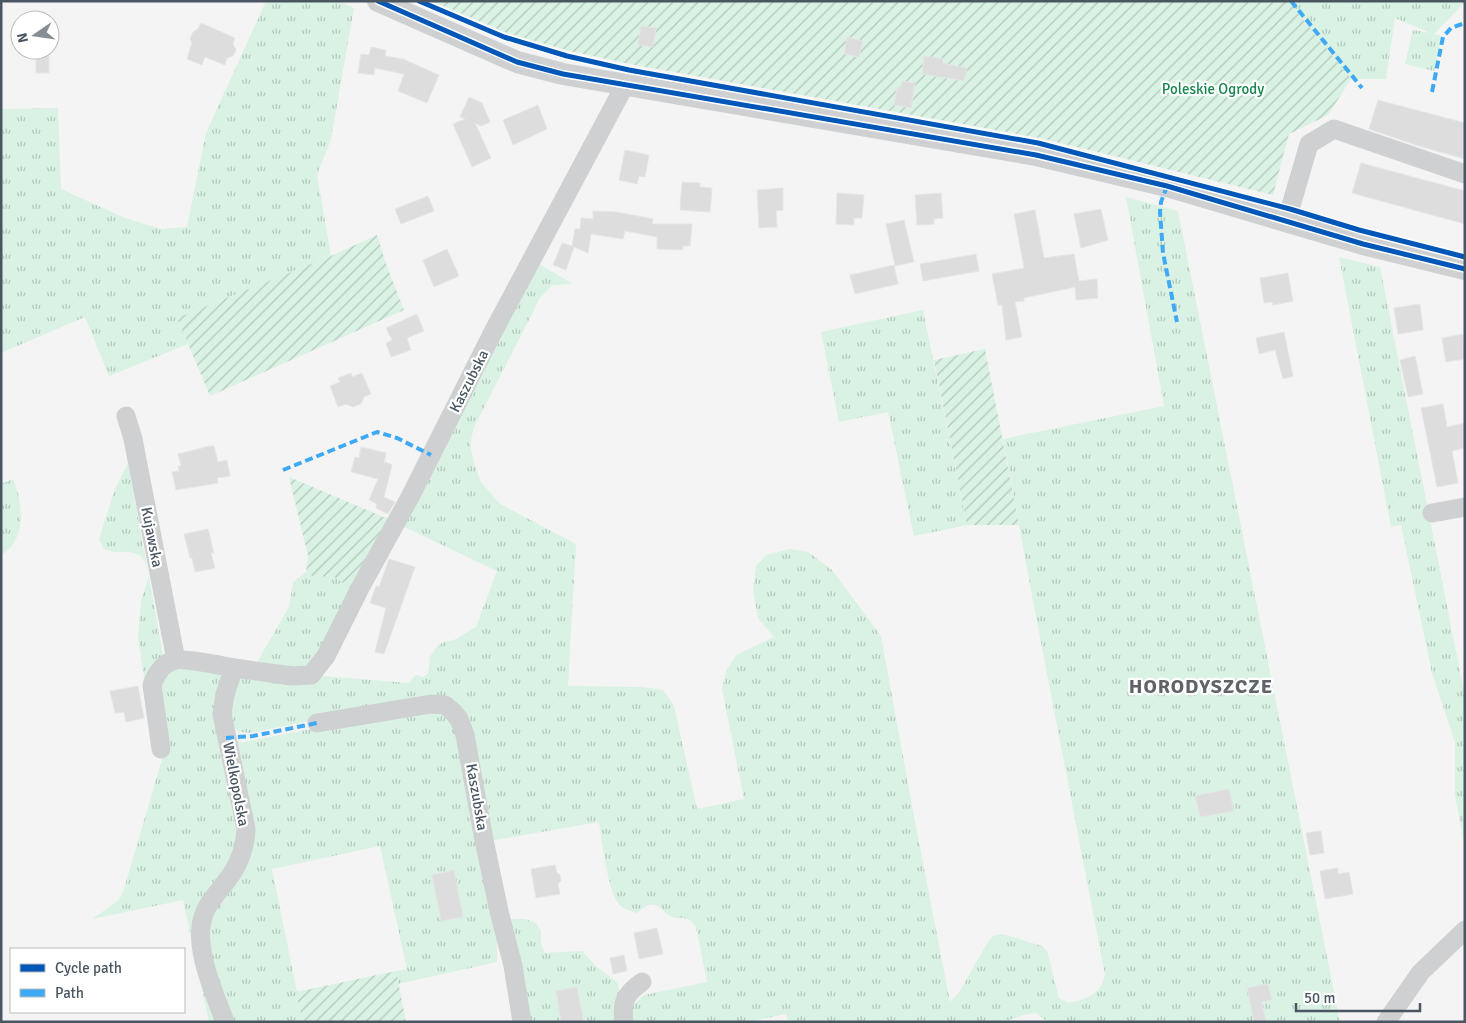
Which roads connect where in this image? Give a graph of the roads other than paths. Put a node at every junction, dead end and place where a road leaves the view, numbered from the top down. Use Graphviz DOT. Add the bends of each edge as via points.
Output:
graph roads {
  1 [pos="378,1"];
  2 [pos="625,85"];
  3 [pos="1465,174"];
  4 [pos="1285,221"];
  5 [pos="1465,269"];
  6 [pos="126,416"];
  7 [pos="1465,507"];
  8 [pos="1432,513"];
  9 [pos="176,660"];
  10 [pos="234,668"];
  11 [pos="317,723"];
  12 [pos="161,749"];
  13 [pos="1465,930"];
  14 [pos="642,982"];
  15 [pos="226,1022"];
  16 [pos="522,1022"];
  17 [pos="624,1022"];
  18 [pos="1386,1022"];
  1 -- 2 [label="street" via="517,62"];
  2 -- 4 [label="street" via="1036,155 1168,186"];
  2 -- 10 [label="street, Kaszubska" via="326,656 311,675 292,676"];
  3 -- 4 [label="street" via="1334,129 1309,144"];
  4 -- 5 [label="street"];
  6 -- 9 [label="street, Kujawska"];
  7 -- 8 [label="street"];
  9 -- 10 [label="street"];
  9 -- 12 [label="street" via="162,667 152,685"];
  10 -- 15 [label="street, Wielkopolska" via="222,714 246,829 245,844 235,871 204,912 200,936 215,995"];
  11 -- 16 [label="street, Kaszubska" via="431,704 444,705 459,719 515,974"];
  13 -- 18 [label="street" via="1421,972"];
  14 -- 17 [label="street" via="625,998"];
}
